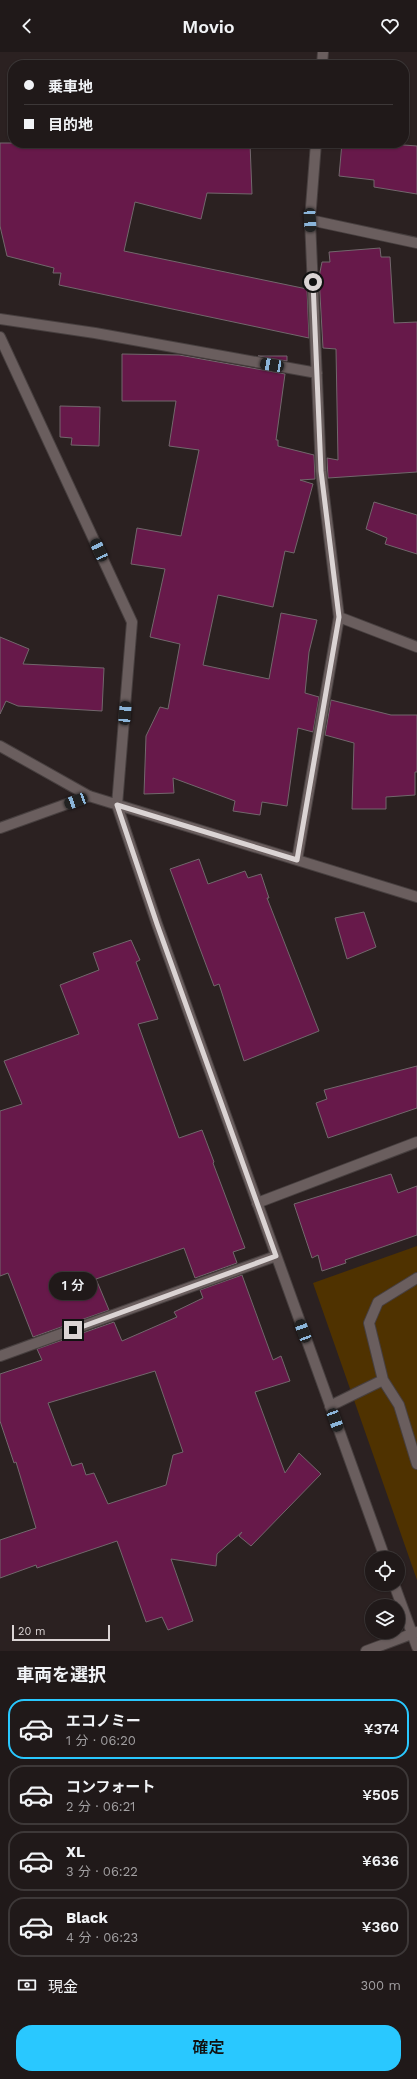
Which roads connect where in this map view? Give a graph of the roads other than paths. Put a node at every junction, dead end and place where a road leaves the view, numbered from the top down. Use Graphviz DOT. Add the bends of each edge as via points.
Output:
graph roads {
  1 [pos="316,148"];
  2 [pos="310,220"];
  3 [pos="417,243"];
  4 [pos="0,319"];
  5 [pos="0,337"];
  6 [pos="317,373"];
  7 [pos="339,617"];
  8 [pos="417,647"];
  9 [pos="0,746"];
  10 [pos="90,796"];
  11 [pos="117,805"];
  12 [pos="0,828"];
  13 [pos="297,860"];
  14 [pos="417,897"];
  15 [pos="417,1142"];
  16 [pos="257,1203"];
  17 [pos="276,1256"];
  18 [pos="417,1278"];
  19 [pos="0,1356"];
  20 [pos="383,1380"];
  21 [pos="330,1406"];
  22 [pos="417,1464"];
  23 [pos="382,1551"];
  24 [pos="397,1591"];
  25 [pos="414,1633"];
  26 [pos="417,1647"];
  27 [pos="366,1651"];
  1 -- 2 [label="street"];
  2 -- 3 [label="street"];
  2 -- 6 [label="street"];
  4 -- 6 [label="street" via="95,333"];
  5 -- 11 [label="street" via="132,622"];
  6 -- 7 [label="street" via="321,471"];
  7 -- 8 [label="street"];
  7 -- 13 [label="street"];
  9 -- 10 [label="street"];
  10 -- 11 [label="street"];
  10 -- 12 [label="street"];
  11 -- 13 [label="street"];
  11 -- 16 [label="street"];
  13 -- 14 [label="street"];
  15 -- 16 [label="street"];
  16 -- 17 [label="street"];
  17 -- 19 [label="street"];
  17 -- 21 [label="street"];
  18 -- 20 [label="street" via="378,1302 369,1323"];
  20 -- 21 [label="street"];
  20 -- 22 [label="street" via="399,1405"];
  21 -- 23 [label="street"];
  24 -- 25 [label="street"];
  25 -- 26 [label="street"];
  25 -- 27 [label="street"];
}
